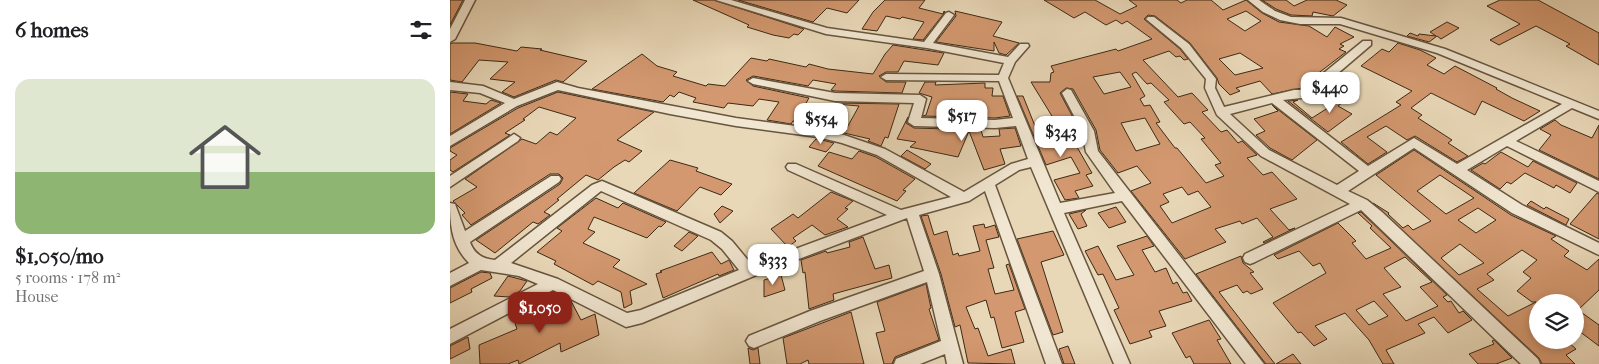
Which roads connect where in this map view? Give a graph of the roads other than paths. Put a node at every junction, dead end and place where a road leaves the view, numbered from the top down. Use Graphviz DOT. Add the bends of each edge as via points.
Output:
graph roads {
  1 [pos="470,0"];
  2 [pos="721,0"];
  3 [pos="1253,0"];
  4 [pos="463,14"];
  5 [pos="949,15"];
  6 [pos="450,16"];
  7 [pos="1151,20"];
  8 [pos="450,37"];
  9 [pos="1368,43"];
  10 [pos="927,45"];
  11 [pos="1024,46"];
  12 [pos="1010,61"];
  13 [pos="886,77"];
  14 [pos="1003,78"];
  15 [pos="753,81"];
  16 [pos="450,86"];
  17 [pos="1067,93"];
  18 [pos="1274,99"];
  19 [pos="513,103"];
  20 [pos="1569,105"];
  21 [pos="1221,112"];
  22 [pos="1599,115"];
  23 [pos="1021,121"];
  24 [pos="514,138"];
  25 [pos="1506,141"];
  26 [pos="450,142"];
  27 [pos="1036,161"];
  28 [pos="792,168"];
  29 [pos="1457,170"];
  30 [pos="1368,172"];
  31 [pos="555,179"];
  32 [pos="450,182"];
  33 [pos="988,182"];
  34 [pos="1599,187"];
  35 [pos="1338,191"];
  36 [pos="1123,196"];
  37 [pos="964,198"];
  38 [pos="1362,204"];
  39 [pos="450,208"];
  40 [pos="1057,209"];
  41 [pos="906,214"];
  42 [pos="454,224"];
  43 [pos="461,241"];
  44 [pos="1599,250"];
  45 [pos="1250,258"];
  46 [pos="479,264"];
  47 [pos="498,264"];
  48 [pos="749,272"];
  49 [pos="932,274"];
  50 [pos="450,280"];
  51 [pos="553,283"];
  52 [pos="450,337"];
  53 [pos="754,341"];
  54 [pos="951,344"];
  55 [pos="902,364"];
  56 [pos="955,364"];
  57 [pos="1054,364"];
  58 [pos="1122,364"];
  59 [pos="1256,364"];
  60 [pos="1532,364"];
  1 -- 4 [label="street"];
  2 -- 10 [label="street" via="826,30"];
  3 -- 20 [label="street" via="1284,19 1341,21 1441,51"];
  4 -- 6 [label="street"];
  4 -- 8 [label="street"];
  5 -- 10 [label="street"];
  7 -- 21 [label="street" via="1185,46 1211,78 1210,88"];
  9 -- 18 [label="street" via="1306,94"];
  10 -- 12 [label="street"];
  11 -- 12 [label="street"];
  12 -- 14 [label="street"];
  13 -- 14 [label="street"];
  14 -- 23 [label="street"];
  15 -- 23 [label="street" via="834,96 920,99 914,122 995,124"];
  16 -- 19 [label="street" via="479,88"];
  17 -- 36 [label="street" via="1088,131 1092,152"];
  18 -- 21 [label="street"];
  18 -- 30 [label="street"];
  19 -- 26 [label="street"];
  19 -- 37 [label="street" via="557,86 736,122 818,133 881,152"];
  20 -- 22 [label="street"];
  20 -- 25 [label="street"];
  21 -- 35 [label="street" via="1265,153"];
  23 -- 27 [label="street"];
  24 -- 32 [label="street"];
  25 -- 29 [label="street"];
  25 -- 34 [label="street"];
  27 -- 33 [label="street" via="1015,167"];
  27 -- 40 [label="street"];
  28 -- 41 [label="street"];
  29 -- 30 [label="street" via="1414,142"];
  29 -- 44 [label="street" via="1517,209"];
  30 -- 35 [label="street"];
  31 -- 43 [label="street"];
  33 -- 37 [label="street"];
  33 -- 57 [label="street"];
  35 -- 38 [label="street"];
  36 -- 40 [label="street"];
  36 -- 59 [label="street"];
  37 -- 41 [label="street"];
  38 -- 45 [label="street"];
  38 -- 60 [label="street"];
  39 -- 42 [label="street"];
  40 -- 58 [label="street"];
  41 -- 48 [label="street"];
  41 -- 49 [label="street"];
  42 -- 43 [label="street"];
  43 -- 46 [label="street"];
  46 -- 47 [label="street"];
  46 -- 50 [label="street"];
  47 -- 48 [label="street" via="602,186 716,236 727,244"];
  47 -- 51 [label="street" via="521,269"];
  48 -- 51 [label="street" via="626,320"];
  49 -- 53 [label="street"];
  49 -- 54 [label="street"];
  51 -- 52 [label="street"];
  54 -- 55 [label="street"];
  54 -- 56 [label="street"];
}
